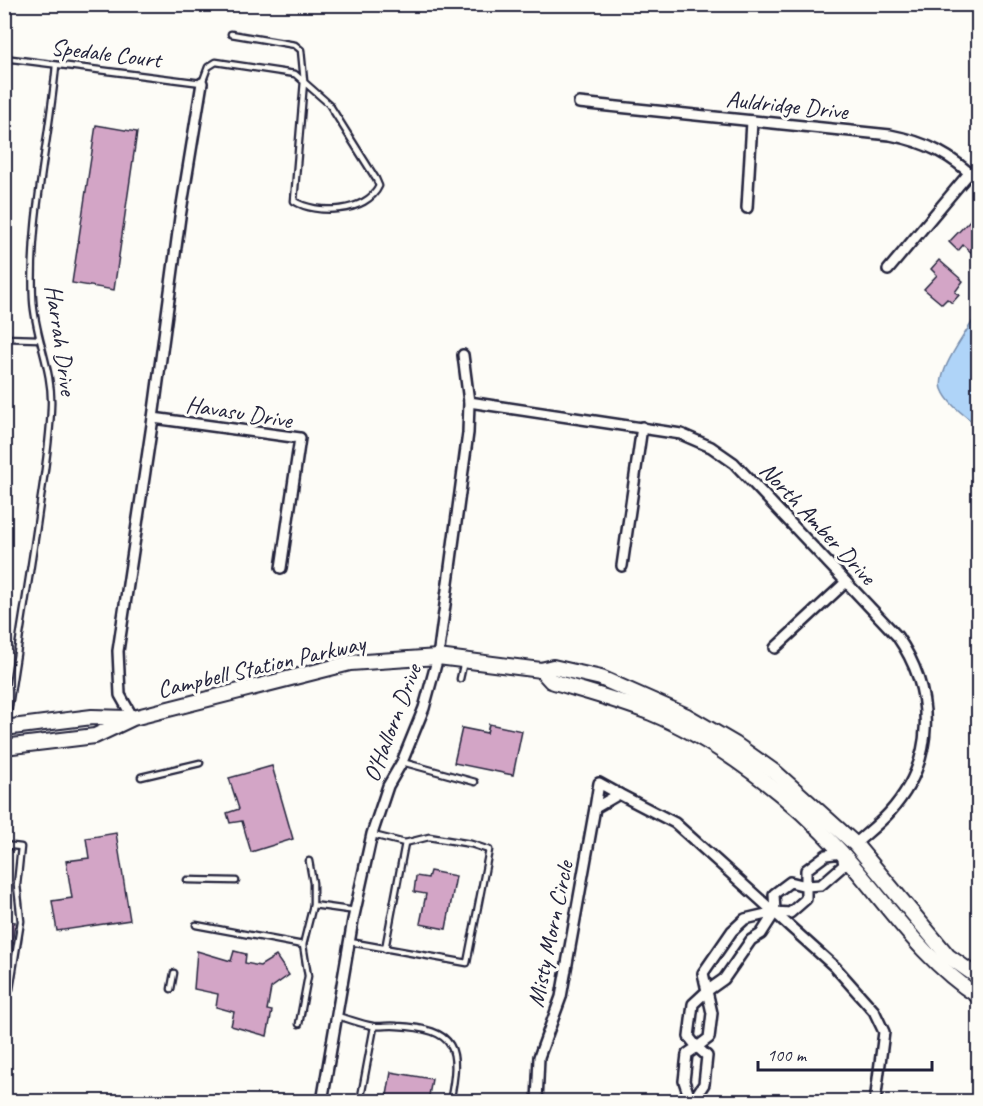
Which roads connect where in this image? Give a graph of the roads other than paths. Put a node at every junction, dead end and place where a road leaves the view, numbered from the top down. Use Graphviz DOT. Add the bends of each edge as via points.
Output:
graph roads {
  1 [pos="231,34"];
  2 [pos="4,58"];
  3 [pos="56,65"];
  4 [pos="304,81"];
  5 [pos="202,83"];
  6 [pos="579,103"];
  7 [pos="752,121"];
  8 [pos="970,172"];
  9 [pos="978,181"];
  10 [pos="747,208"];
  11 [pos="888,270"];
  12 [pos="4,338"];
  13 [pos="39,339"];
  14 [pos="463,355"];
  15 [pos="469,402"];
  16 [pos="153,418"];
  17 [pos="642,428"];
  18 [pos="622,566"];
  19 [pos="280,568"];
  20 [pos="846,582"];
  21 [pos="775,648"];
  22 [pos="438,657"];
  23 [pos="464,660"];
  24 [pos="541,670"];
  25 [pos="460,679"];
  26 [pos="133,718"];
  27 [pos="5,728"];
  28 [pos="4,747"];
  29 [pos="402,762"];
  30 [pos="200,763"];
  31 [pos="141,777"];
  32 [pos="475,782"];
  33 [pos="619,794"];
  34 [pos="595,808"];
  35 [pos="372,834"];
  36 [pos="405,843"];
  37 [pos="855,844"];
  38 [pos="4,845"];
  39 [pos="842,854"];
  40 [pos="309,861"];
  41 [pos="187,880"];
  42 [pos="236,880"];
  43 [pos="806,886"];
  44 [pos="312,905"];
  45 [pos="356,910"];
  46 [pos="775,912"];
  47 [pos="196,925"];
  48 [pos="350,942"];
  49 [pos="303,945"];
  50 [pos="385,949"];
  51 [pos="174,973"];
  52 [pos="978,977"];
  53 [pos="171,989"];
  54 [pos="4,990"];
  55 [pos="707,991"];
  56 [pos="978,996"];
  57 [pos="337,1016"];
  58 [pos="299,1024"];
  59 [pos="374,1026"];
  60 [pos="697,1047"];
  61 [pos="322,1101"];
  62 [pos="360,1101"];
  63 [pos="450,1101"];
  64 [pos="537,1101"];
  65 [pos="692,1101"];
  66 [pos="875,1101"];
  1 -- 4 [label="lane" via="295,45 304,57"];
  2 -- 3 [label="lane, Spedale Court"];
  3 -- 5 [label="lane, Spedale Court"];
  3 -- 13 [label="lane, Harrah Drive" via="33,236 33,302"];
  4 -- 4 [label="lane" via="329,104 376,179 379,186 375,194 362,204 340,208 303,206 294,201"];
  4 -- 5 [label="lane" via="295,74 226,61 208,67"];
  5 -- 16 [label="street"];
  6 -- 7 [label="street, Auldridge Drive"];
  7 -- 8 [label="street, Auldridge Drive" via="918,141 940,150"];
  7 -- 10 [label="street"];
  8 -- 9 [label="street, Auldridge Drive"];
  8 -- 11 [label="street"];
  12 -- 13 [label="lane"];
  13 -- 27 [label="lane, Harrah Drive" via="48,366 50,429"];
  14 -- 15 [label="street, O'Hallorn Drive"];
  15 -- 17 [label="street, North Amber Drive"];
  15 -- 22 [label="street, O'Hallorn Drive"];
  16 -- 19 [label="street, Havasu Drive" via="300,438"];
  16 -- 26 [label="street" via="117,666 120,695"];
  17 -- 18 [label="street"];
  17 -- 20 [label="street, North Amber Drive" via="681,434 734,463"];
  20 -- 21 [label="street"];
  20 -- 37 [label="street, North Amber Drive" via="912,657 927,715 921,760 912,782 889,813"];
  22 -- 23 [label="street, Campbell Station Parkway"];
  22 -- 26 [label="street, Campbell Station Parkway" via="350,663"];
  22 -- 29 [label="street, O'Hallorn Drive" via="424,708"];
  23 -- 24 [label="street, Campbell Station Parkway"];
  23 -- 25 [label="lane"];
  24 -- 37 [label="street, Campbell Station Parkway" via="553,666 601,678 687,716 776,773"];
  24 -- 39 [label="street, Campbell Station Parkway" via="551,681 651,713 738,763 813,822"];
  26 -- 27 [label="street, Campbell Station Parkway" via="93,717"];
  26 -- 28 [label="street, Campbell Station Parkway" via="95,736"];
  29 -- 32 [label="lane"];
  29 -- 35 [label="street, O'Hallorn Drive" via="388,786"];
  30 -- 31 [label="lane"];
  33 -- 34 [label="street"];
  33 -- 34 [label="street, Misty Morn Circle" via="599,783"];
  33 -- 46 [label="street, Misty Morn Circle" via="675,823"];
  34 -- 64 [label="street, Misty Morn Circle" via="561,997 539,1058"];
  35 -- 36 [label="lane"];
  35 -- 45 [label="street, O'Hallorn Drive"];
  36 -- 50 [label="lane"];
  36 -- 50 [label="lane" via="429,837 489,850 467,963"];
  37 -- 39 [label="street"];
  37 -- 52 [label="street, Campbell Station Parkway" via="948,956"];
  38 -- 54 [label="lane" via="21,847 17,885 21,921 10,989"];
  39 -- 43 [label="street" via="844,865 837,872 821,885"];
  39 -- 43 [label="street" via="826,855 806,870"];
  39 -- 56 [label="street, Campbell Station Parkway" via="896,921 943,970"];
  40 -- 44 [label="lane"];
  41 -- 42 [label="lane"];
  43 -- 46 [label="street" via="806,899 790,913"];
  43 -- 46 [label="street" via="790,882 774,894"];
  44 -- 45 [label="lane"];
  44 -- 49 [label="lane"];
  45 -- 48 [label="street, O'Hallorn Drive"];
  46 -- 55 [label="street" via="724,979"];
  46 -- 55 [label="street" via="745,919 732,931 704,973"];
  46 -- 66 [label="street, Misty Morn Circle" via="835,967 873,1011 884,1032"];
  47 -- 49 [label="lane"];
  48 -- 50 [label="lane"];
  48 -- 57 [label="street, O'Hallorn Drive"];
  49 -- 58 [label="lane" via="308,976"];
  51 -- 53 [label="lane"];
  55 -- 60 [label="street" via="712,1013 709,1038"];
  55 -- 60 [label="street" via="693,1004 689,1037"];
  57 -- 59 [label="lane"];
  57 -- 61 [label="street, O'Hallorn Drive"];
  59 -- 62 [label="lane"];
  59 -- 63 [label="lane" via="398,1026 439,1034 447,1040 457,1060"];
  60 -- 65 [label="street" via="687,1054 684,1081"];
  60 -- 65 [label="street" via="707,1056 704,1084"];
}
